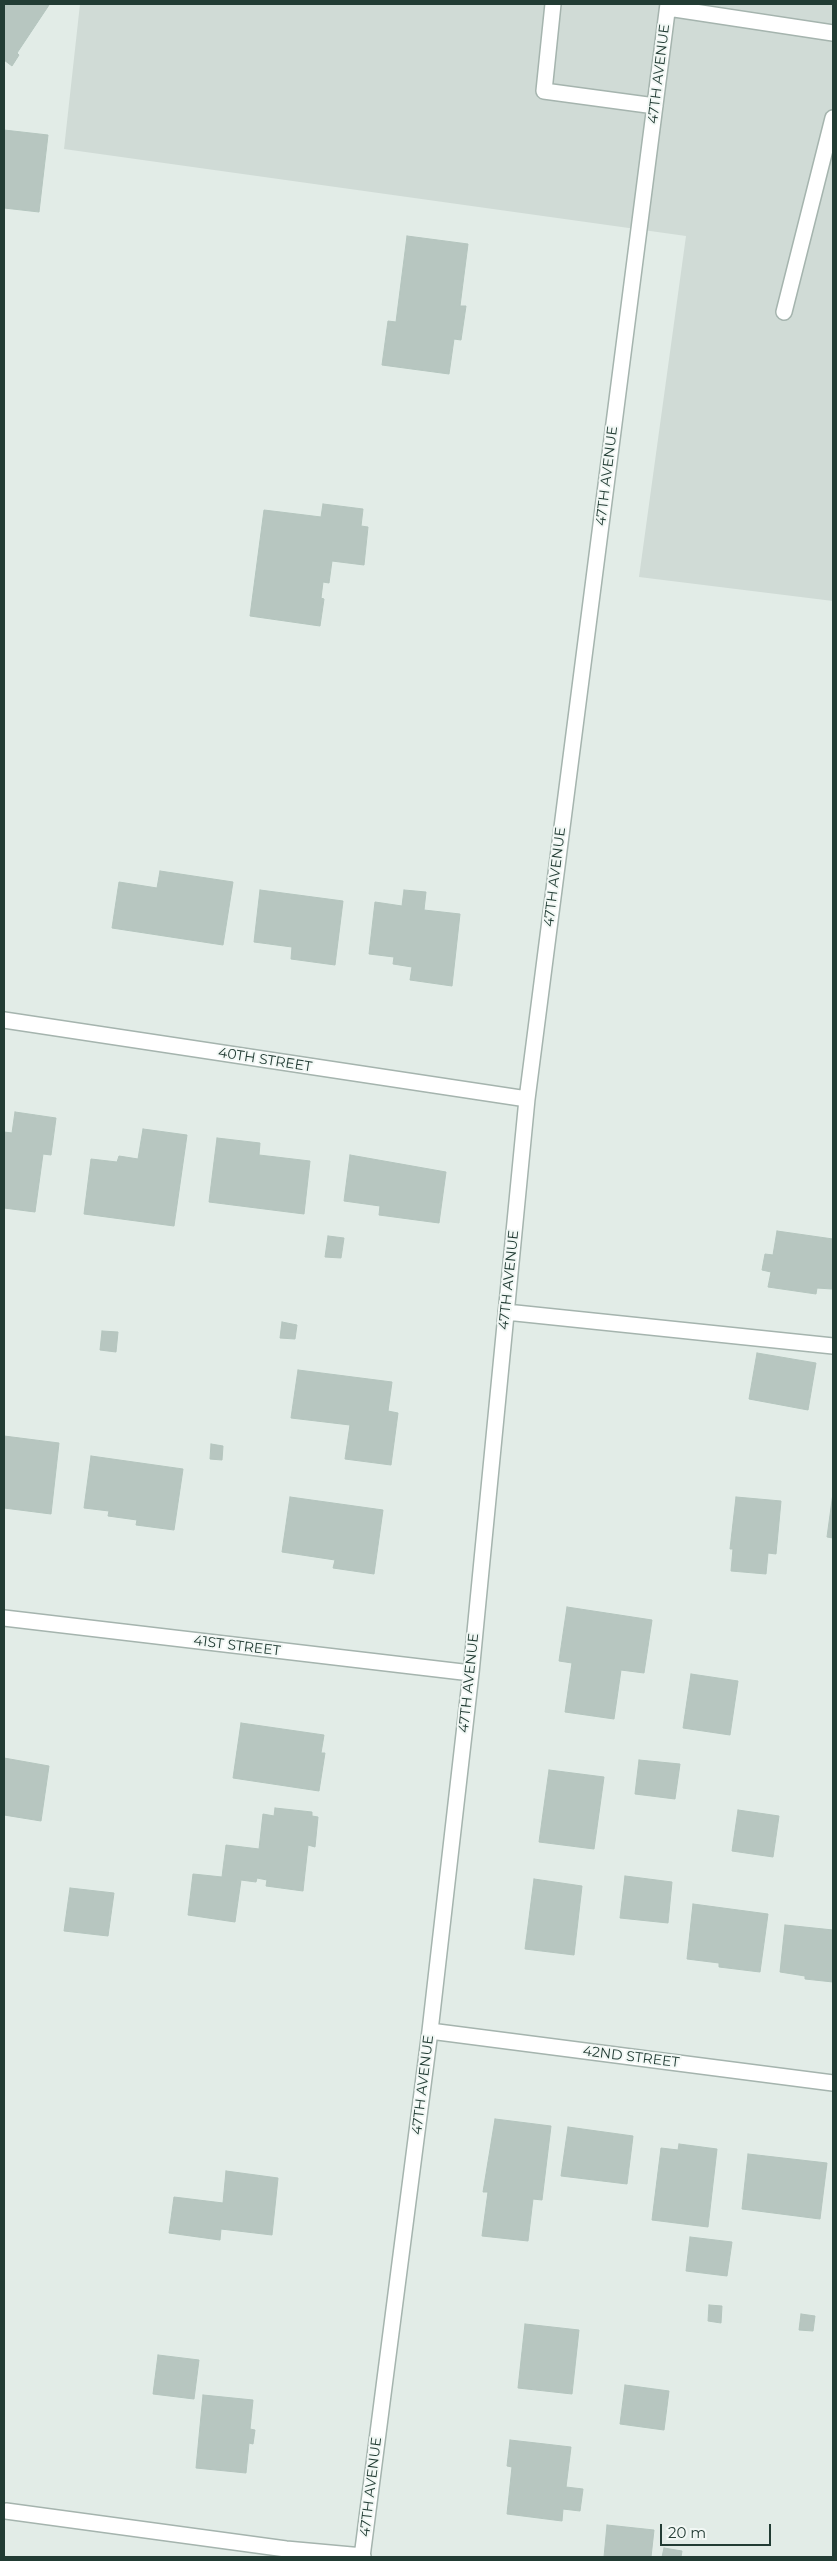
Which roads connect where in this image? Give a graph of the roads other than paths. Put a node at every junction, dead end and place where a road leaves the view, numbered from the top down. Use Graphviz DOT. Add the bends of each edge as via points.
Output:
graph roads {
  1 [pos="553,4"];
  2 [pos="668,6"];
  3 [pos="833,33"];
  4 [pos="655,106"];
  5 [pos="833,118"];
  6 [pos="784,312"];
  7 [pos="4,1020"];
  8 [pos="527,1099"];
  9 [pos="506,1312"];
  10 [pos="833,1346"];
  11 [pos="4,1618"];
  12 [pos="471,1673"];
  13 [pos="430,2031"];
  14 [pos="833,2083"];
  15 [pos="6,2511"];
  16 [pos="362,2556"];
  1 -- 4 [label="street" via="544,91"];
  2 -- 3 [label="street"];
  2 -- 4 [label="street, 47TH AVENUE"];
  4 -- 8 [label="street, 47TH AVENUE"];
  5 -- 6 [label="street"];
  7 -- 8 [label="street, 40TH STREET"];
  8 -- 9 [label="street, 47TH AVENUE"];
  9 -- 10 [label="street"];
  9 -- 12 [label="street, 47TH AVENUE"];
  11 -- 12 [label="street, 41ST STREET"];
  12 -- 13 [label="street, 47TH AVENUE"];
  13 -- 14 [label="street, 42ND STREET"];
  13 -- 16 [label="street, 47TH AVENUE"];
  15 -- 16 [label="street" via="286,2549"];
}
